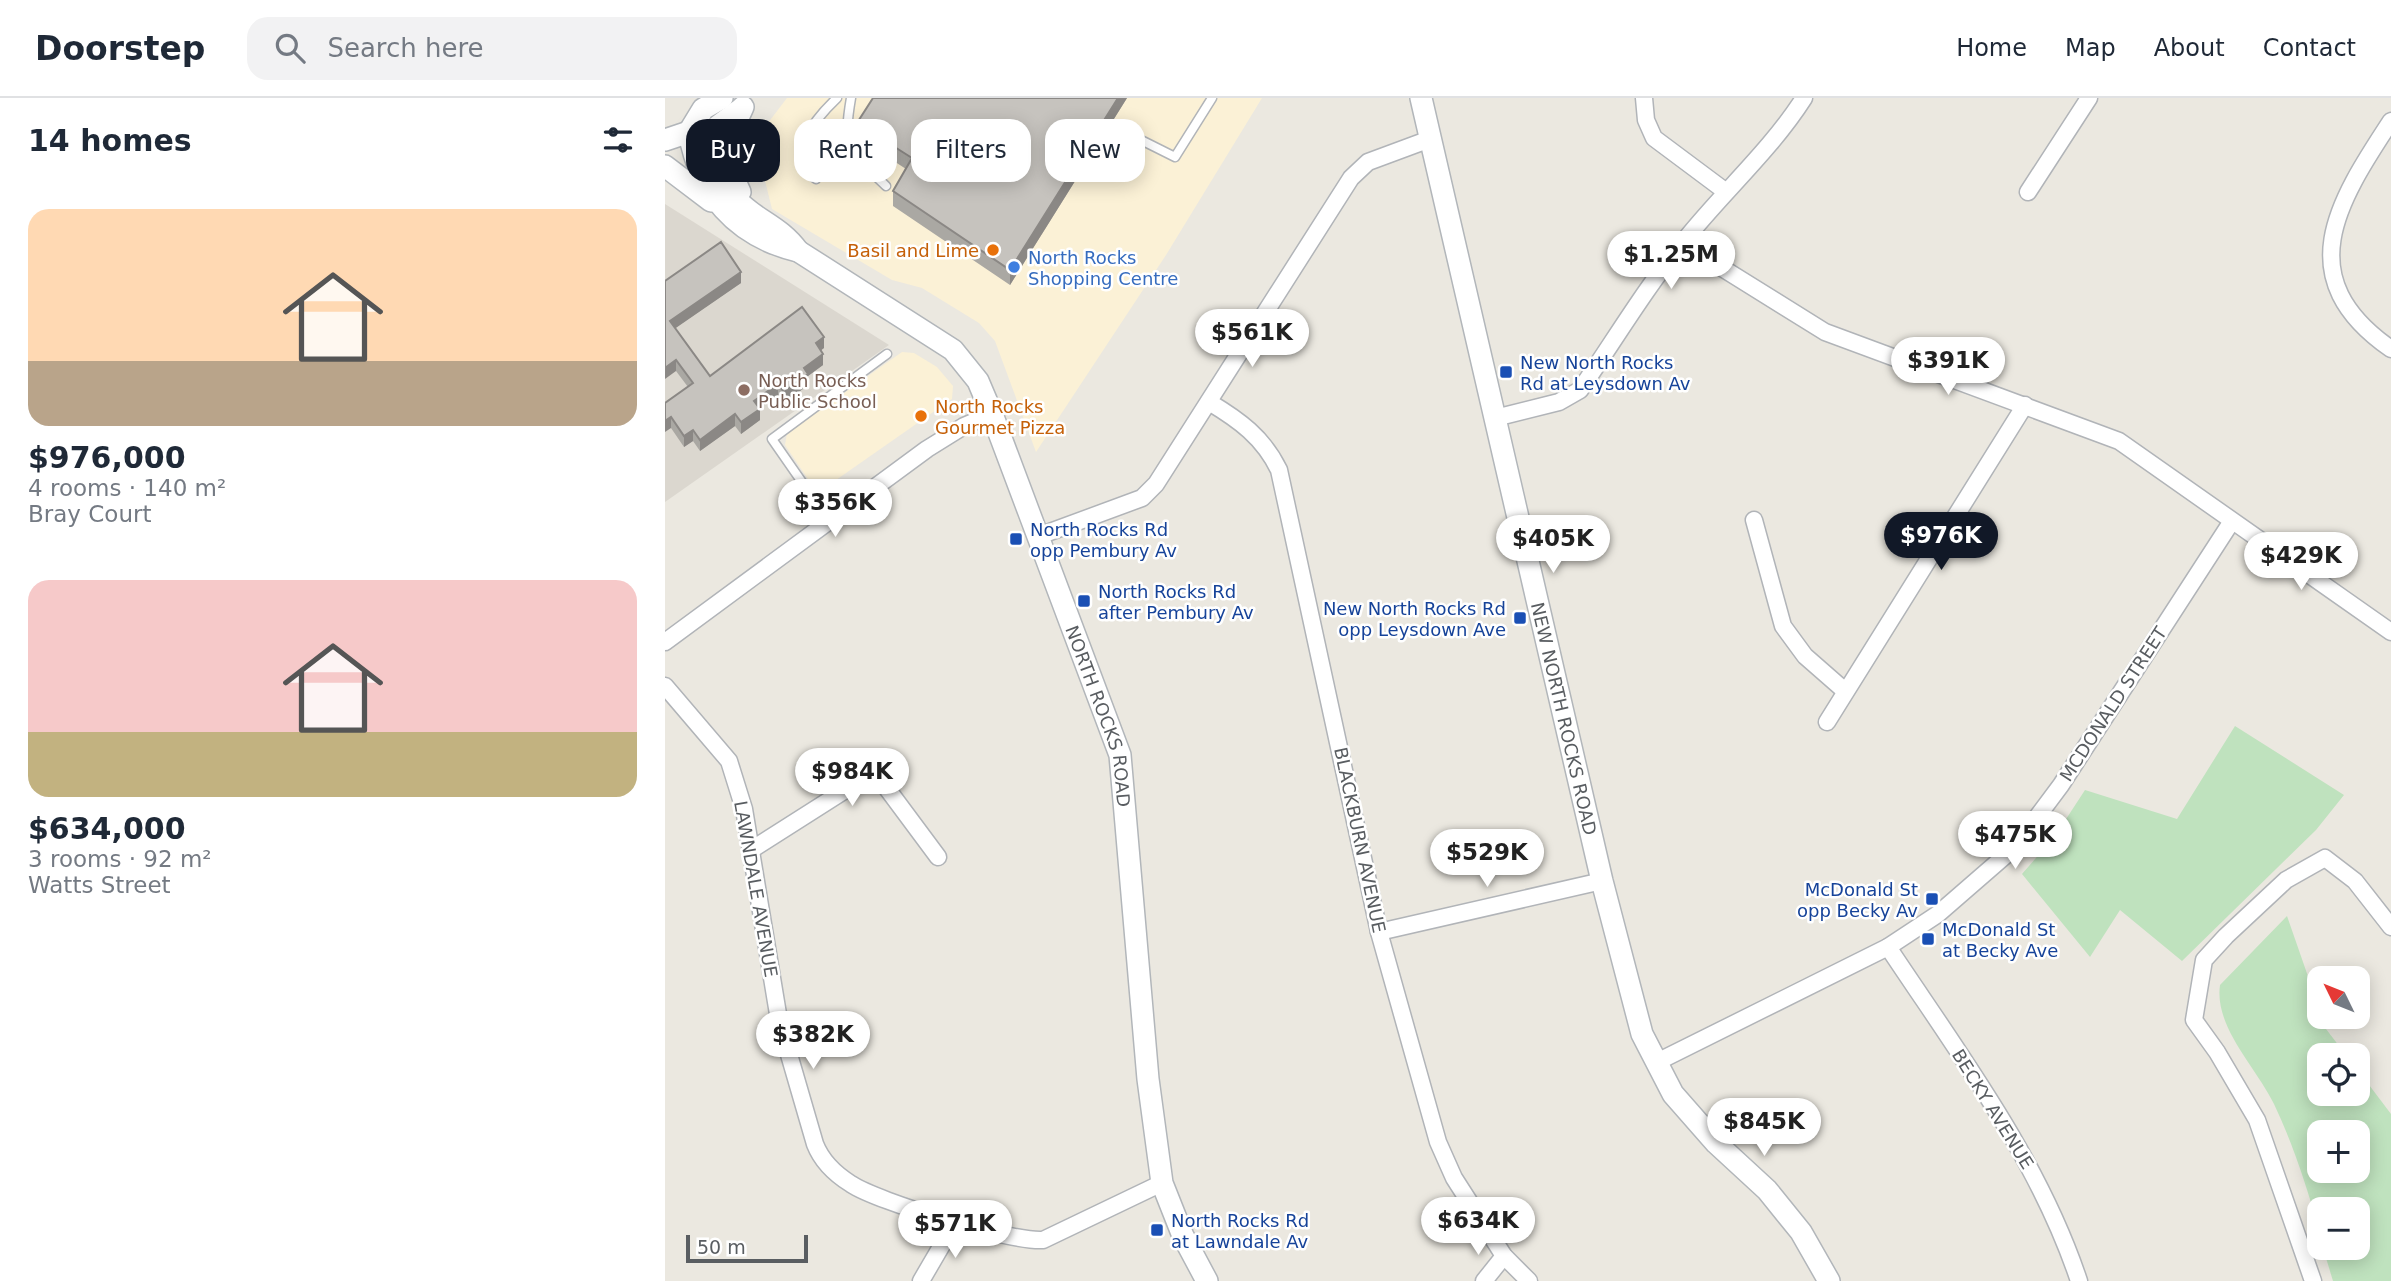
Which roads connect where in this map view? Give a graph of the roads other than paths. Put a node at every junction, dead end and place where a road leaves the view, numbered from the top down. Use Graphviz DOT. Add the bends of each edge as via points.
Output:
graph roads {
  1 [pos="722,98"];
  2 [pos="837,98"];
  3 [pos="851,98"];
  4 [pos="1212,98"];
  5 [pos="1421,98"];
  6 [pos="1644,98"];
  7 [pos="1804,98"];
  8 [pos="2089,98"];
  9 [pos="748,102"];
  10 [pos="697,119"];
  11 [pos="727,119"];
  12 [pos="820,119"];
  13 [pos="2391,121"];
  14 [pos="686,133"];
  15 [pos="1430,139"];
  16 [pos="665,140"];
  17 [pos="1145,142"];
  18 [pos="665,166"];
  19 [pos="704,182"];
  20 [pos="725,182"];
  21 [pos="886,186"];
  22 [pos="1725,191"];
  23 [pos="2028,192"];
  24 [pos="719,206"];
  25 [pos="755,215"];
  26 [pos="1682,243"];
  27 [pos="798,251"];
  28 [pos="2391,349"];
  29 [pos="887,354"];
  30 [pos="1209,401"];
  31 [pos="2025,405"];
  32 [pos="992,414"];
  33 [pos="1495,418"];
  34 [pos="1754,520"];
  35 [pos="829,521"];
  36 [pos="2232,521"];
  37 [pos="1039,536"];
  38 [pos="2391,632"];
  39 [pos="665,642"];
  40 [pos="665,686"];
  41 [pos="1845,691"];
  42 [pos="1827,722"];
  43 [pos="751,850"];
  44 [pos="938,857"];
  45 [pos="1602,881"];
  46 [pos="2391,927"];
  47 [pos="1380,932"];
  48 [pos="1888,947"];
  49 [pos="1655,1063"];
  50 [pos="1162,1183"];
  51 [pos="956,1221"];
  52 [pos="1504,1256"];
  53 [pos="921,1281"];
  54 [pos="1206,1281"];
  55 [pos="1484,1281"];
  56 [pos="1529,1281"];
  57 [pos="1829,1281"];
  58 [pos="2079,1281"];
  59 [pos="2313,1281"];
  1 -- 10 [label="main road" via="703,109"];
  2 -- 12 [label="lane"];
  3 -- 21 [label="lane" via="846,139 858,160"];
  4 -- 17 [label="lane" via="1175,157"];
  5 -- 15 [label="main road, NEW NORTH ROCKS ROAD"];
  6 -- 22 [label="street" via="1654,138"];
  7 -- 22 [label="street" via="1773,142"];
  8 -- 23 [label="street"];
  9 -- 11 [label="main road"];
  9 -- 25 [label="main road" via="731,138 731,169"];
  13 -- 28 [label="street" via="2345,194 2331,253 2333,274 2346,304 2368,331"];
  14 -- 16 [label="main road"];
  15 -- 30 [label="street" via="1368,162 1351,178"];
  15 -- 33 [label="main road, NEW NORTH ROCKS ROAD"];
  18 -- 24 [label="main road"];
  19 -- 24 [label="main road, NORTH ROCKS ROAD"];
  20 -- 25 [label="main road, NORTH ROCKS ROAD" via="734,197"];
  22 -- 26 [label="street"];
  24 -- 27 [label="main road, NORTH ROCKS ROAD" via="772,245"];
  25 -- 27 [label="main road, NORTH ROCKS ROAD" via="786,234"];
  26 -- 31 [label="street" via="1825,332"];
  26 -- 33 [label="street" via="1580,390 1559,402"];
  27 -- 32 [label="main road, NORTH ROCKS ROAD" via="953,350 978,381"];
  29 -- 35 [label="lane" via="772,439"];
  30 -- 37 [label="street" via="1156,484 1142,498"];
  30 -- 47 [label="street, BLACKBURN AVENUE" via="1252,431 1269,448 1279,470"];
  31 -- 36 [label="street" via="2119,441"];
  31 -- 41 [label="street"];
  32 -- 35 [label="street" via="927,449"];
  32 -- 37 [label="main road, NORTH ROCKS ROAD"];
  33 -- 45 [label="main road, NEW NORTH ROCKS ROAD"];
  34 -- 41 [label="street" via="1783,626 1805,656"];
  35 -- 39 [label="street"];
  36 -- 38 [label="street"];
  36 -- 48 [label="street, MCDONALD STREET" via="2061,786 2025,833 1938,914"];
  37 -- 50 [label="main road, NORTH ROCKS ROAD" via="1120,755 1148,1079"];
  40 -- 43 [label="street, LAWNDALE AVENUE" via="729,761"];
  41 -- 42 [label="street"];
  43 -- 44 [label="street" via="861,780 883,783"];
  43 -- 51 [label="street, LAWNDALE AVENUE" via="779,1020 819,1152 829,1167 855,1187"];
  45 -- 47 [label="street"];
  45 -- 49 [label="main road, NEW NORTH ROCKS ROAD" via="1631,1001"];
  46 -- 59 [label="street" via="2355,881 2325,858 2286,880 2204,960 2194,1020 2257,1120"];
  47 -- 52 [label="street, BLACKBURN AVENUE" via="1438,1142 1454,1178"];
  48 -- 49 [label="street, MCDONALD STREET"];
  48 -- 58 [label="street, BECKY AVENUE" via="2015,1139"];
  49 -- 57 [label="main road, NEW NORTH ROCKS ROAD" via="1695,1120 1786,1212"];
  50 -- 51 [label="street, LAWNDALE AVENUE" via="1043,1240 998,1234"];
  50 -- 54 [label="main road, NORTH ROCKS ROAD"];
  51 -- 53 [label="street"];
  52 -- 55 [label="street"];
  52 -- 56 [label="street, BLACKBURN AVENUE"];
}
